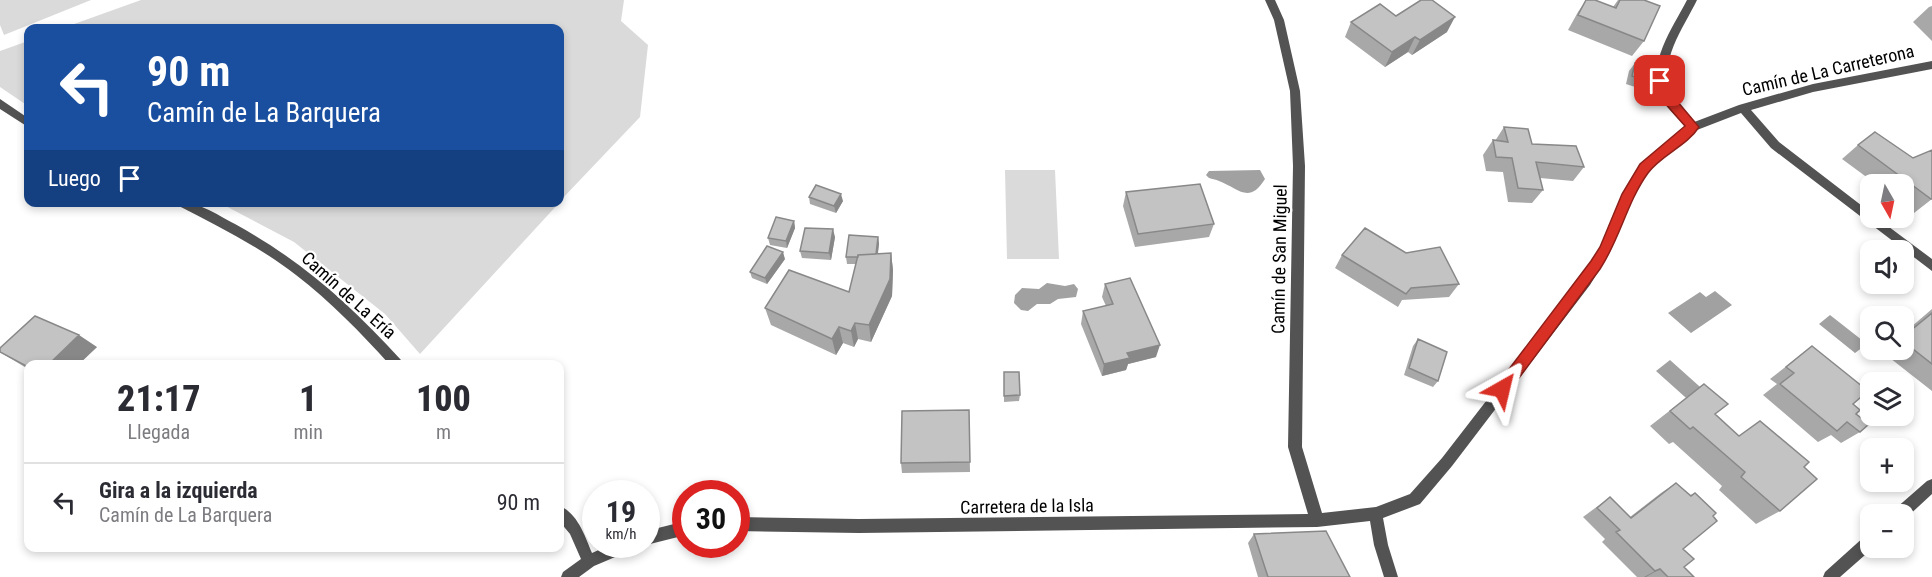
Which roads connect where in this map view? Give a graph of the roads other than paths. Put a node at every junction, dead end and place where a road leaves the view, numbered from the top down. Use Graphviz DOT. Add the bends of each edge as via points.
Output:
graph roads {
  1 [pos="1270,0"];
  2 [pos="1692,0"];
  3 [pos="1932,65"];
  4 [pos="0,104"];
  5 [pos="1743,108"];
  6 [pos="24,120"];
  7 [pos="1693,127"];
  8 [pos="191,207"];
  9 [pos="1932,266"];
  10 [pos="393,360"];
  11 [pos="1932,485"];
  12 [pos="1911,504"];
  13 [pos="1376,514"];
  14 [pos="564,517"];
  15 [pos="1317,520"];
  16 [pos="750,524"];
  17 [pos="1860,550"];
  18 [pos="596,558"];
  19 [pos="589,561"];
  20 [pos="568,577"];
  21 [pos="1391,577"];
  22 [pos="1830,577"];
  1 -- 15 [label="street, Camín de San Miguel" via="1279,20 1295,91 1299,166 1295,447"];
  2 -- 7 [label="street" via="1662,64 1660,81 1667,97"];
  3 -- 5 [label="street, Camín de La Carreterona" via="1813,88"];
  4 -- 6 [label="street"];
  5 -- 7 [label="street, Camín de La Carreterona"];
  5 -- 9 [label="street" via="1775,144"];
  7 -- 13 [label="street, Camín de La Carreterona" via="1644,168 1628,194 1606,249 1586,281 1447,462 1415,499"];
  8 -- 10 [label="street, Camín de La Ería" via="240,232 301,272"];
  11 -- 12 [label="street"];
  13 -- 15 [label="street, Camín de La Carreterona"];
  13 -- 21 [label="street"];
  14 -- 19 [label="street" via="575,529"];
  15 -- 16 [label="street, Carretera de la Isla"];
  17 -- 22 [label="street"];
  18 -- 19 [label="street"];
  19 -- 20 [label="street"];
}
